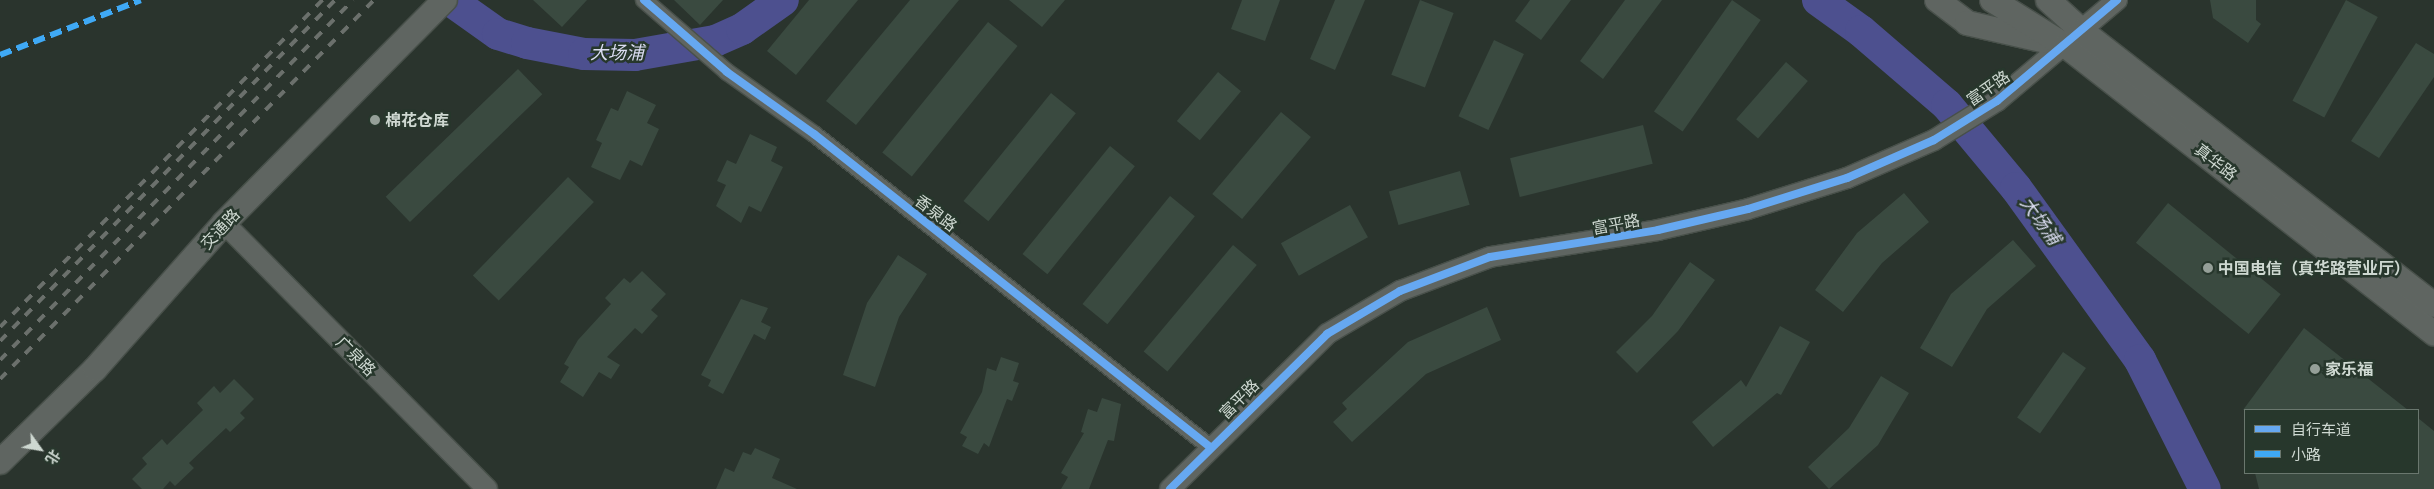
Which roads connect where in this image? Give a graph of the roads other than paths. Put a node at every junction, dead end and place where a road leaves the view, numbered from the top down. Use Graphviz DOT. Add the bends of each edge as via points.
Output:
graph roads {
  1 [pos="644,0"];
  2 [pos="1937,0"];
  3 [pos="1992,0"];
  4 [pos="2048,0"];
  5 [pos="2067,0"];
  6 [pos="2117,0"];
  7 [pos="441,4"];
  8 [pos="2074,38"];
  9 [pos="224,223"];
  10 [pos="2434,305"];
  11 [pos="2434,333"];
  12 [pos="1210,448"];
  13 [pos="0,462"];
  14 [pos="487,489"];
  15 [pos="1170,489"];
  1 -- 12 [label="street, 香泉路" via="708,57 814,134"];
  2 -- 8 [label="main road" via="1967,23"];
  3 -- 8 [label="main road, 真华路"];
  4 -- 8 [label="main road, 真华路"];
  5 -- 8 [label="main road"];
  6 -- 8 [label="street, 富平路"];
  7 -- 9 [label="main road, 交通路"];
  8 -- 10 [label="main road, 真华路"];
  8 -- 11 [label="main road, 真华路"];
  8 -- 12 [label="street, 富平路" via="1997,101 1934,140 1847,178 1748,209 1614,240 1490,257 1400,291 1327,334"];
  9 -- 13 [label="main road, 交通路" via="95,369"];
  9 -- 14 [label="street, 广泉路"];
  12 -- 15 [label="street, 富平路"];
}
